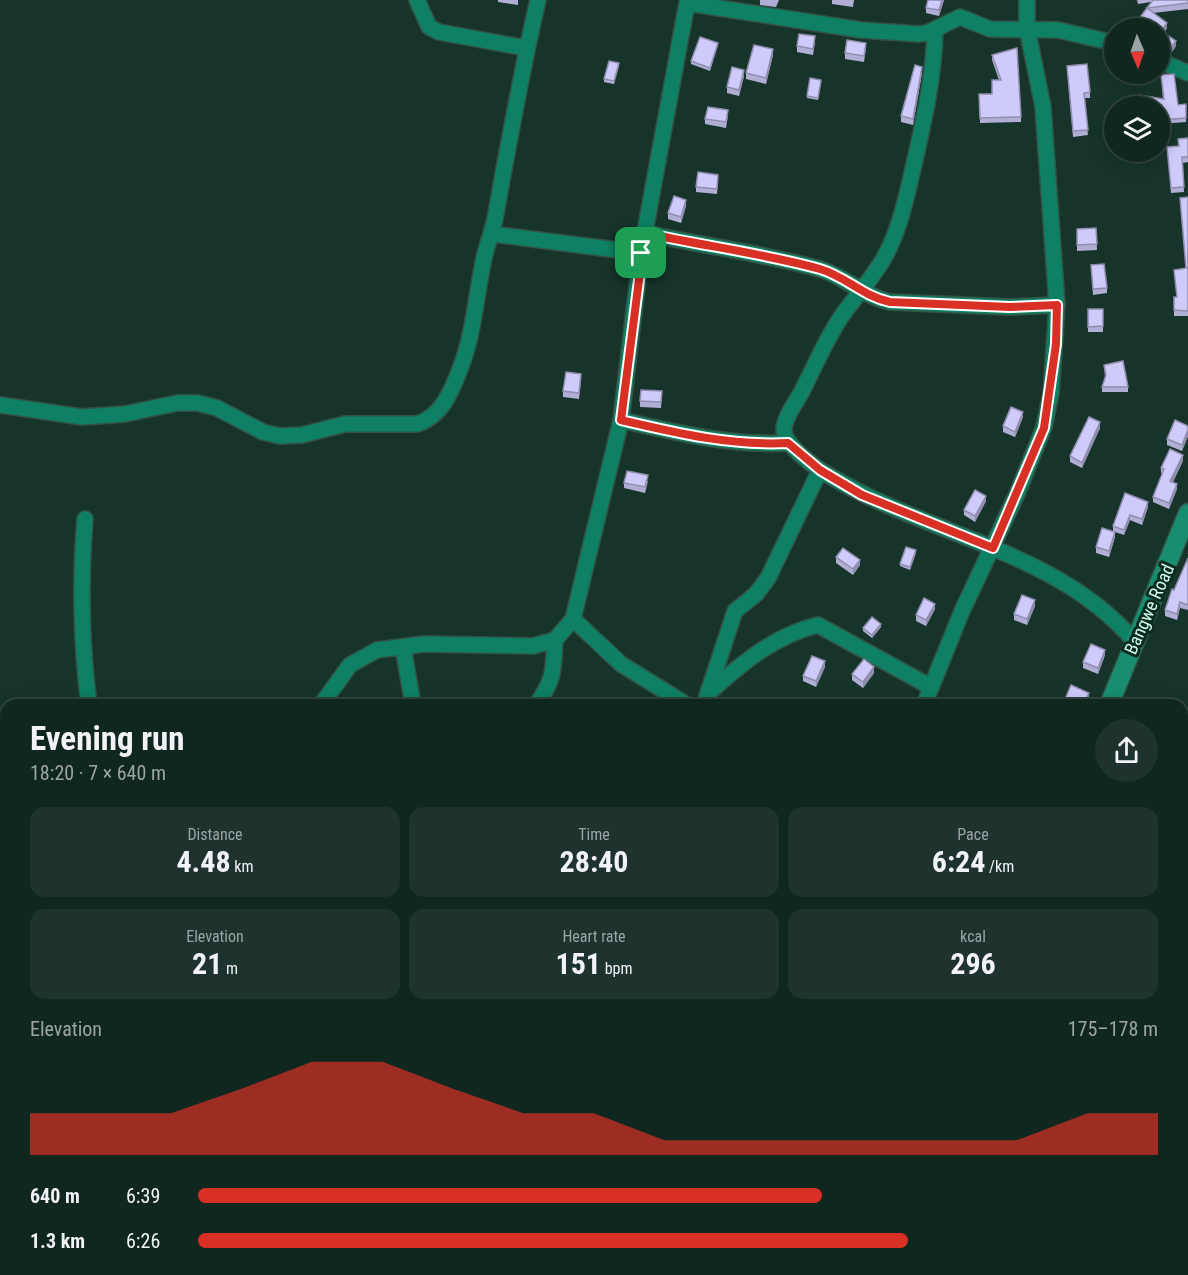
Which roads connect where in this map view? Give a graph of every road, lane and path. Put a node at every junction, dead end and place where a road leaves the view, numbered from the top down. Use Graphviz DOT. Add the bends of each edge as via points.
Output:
graph roads {
  1 [pos="417,0"];
  2 [pos="538,0"];
  3 [pos="1028,0"];
  4 [pos="687,2"];
  5 [pos="1027,28"];
  6 [pos="934,30"];
  7 [pos="1104,41"];
  8 [pos="526,48"];
  9 [pos="1170,65"];
  10 [pos="1188,73"];
  11 [pos="645,233"];
  12 [pos="492,234"];
  13 [pos="641,253"];
  14 [pos="860,291"];
  15 [pos="1057,305"];
  16 [pos="0,405"];
  17 [pos="621,420"];
  18 [pos="788,443"];
  19 [pos="820,470"];
  20 [pos="1188,513"];
  21 [pos="85,519"];
  22 [pos="993,548"];
  23 [pos="573,619"];
  24 [pos="555,640"];
  25 [pos="1134,641"];
  26 [pos="403,647"];
  27 [pos="930,687"];
  28 [pos="711,691"];
  29 [pos="88,699"];
  30 [pos="325,699"];
  31 [pos="412,699"];
  32 [pos="540,699"];
  33 [pos="677,699"];
  34 [pos="707,699"];
  35 [pos="926,699"];
  36 [pos="1111,699"];
  1 -- 8 [label="street" via="429,27 439,32"];
  2 -- 8 [label="street"];
  3 -- 5 [label="street"];
  4 -- 6 [label="street" via="861,30 919,34"];
  4 -- 11 [label="street"];
  5 -- 6 [label="street" via="999,30 960,17"];
  5 -- 7 [label="street" via="1058,30"];
  5 -- 15 [label="street" via="1043,107"];
  6 -- 14 [label="street" via="934,66 906,205 883,260"];
  8 -- 12 [label="street"];
  9 -- 10 [label="street"];
  11 -- 13 [label="street"];
  11 -- 14 [label="street" via="821,270 844,278"];
  12 -- 13 [label="street"];
  12 -- 16 [label="street" via="462,366 446,400 428,420 345,424 287,436 263,432 217,408 198,403 82,417"];
  13 -- 17 [label="street"];
  14 -- 15 [label="street" via="890,302"];
  14 -- 18 [label="street" via="840,319 790,412 784,427"];
  15 -- 22 [label="street" via="1052,383 1044,428"];
  17 -- 18 [label="street" via="717,440 756,445"];
  17 -- 23 [label="street"];
  18 -- 19 [label="street"];
  19 -- 22 [label="street" via="862,495"];
  19 -- 28 [label="street" via="768,578 735,611"];
  20 -- 25 [label="street, Bangwe Road"];
  21 -- 29 [label="street" via="82,602"];
  22 -- 25 [label="street" via="1090,599"];
  22 -- 27 [label="street"];
  23 -- 24 [label="street"];
  23 -- 33 [label="street" via="621,664"];
  24 -- 26 [label="street" via="533,646"];
  24 -- 32 [label="street" via="555,672"];
  25 -- 36 [label="street, Bangwe Road"];
  26 -- 30 [label="street" via="377,650 350,665"];
  26 -- 31 [label="street"];
  27 -- 28 [label="street" via="819,625 771,644"];
  27 -- 35 [label="street"];
  28 -- 34 [label="street"];
}
